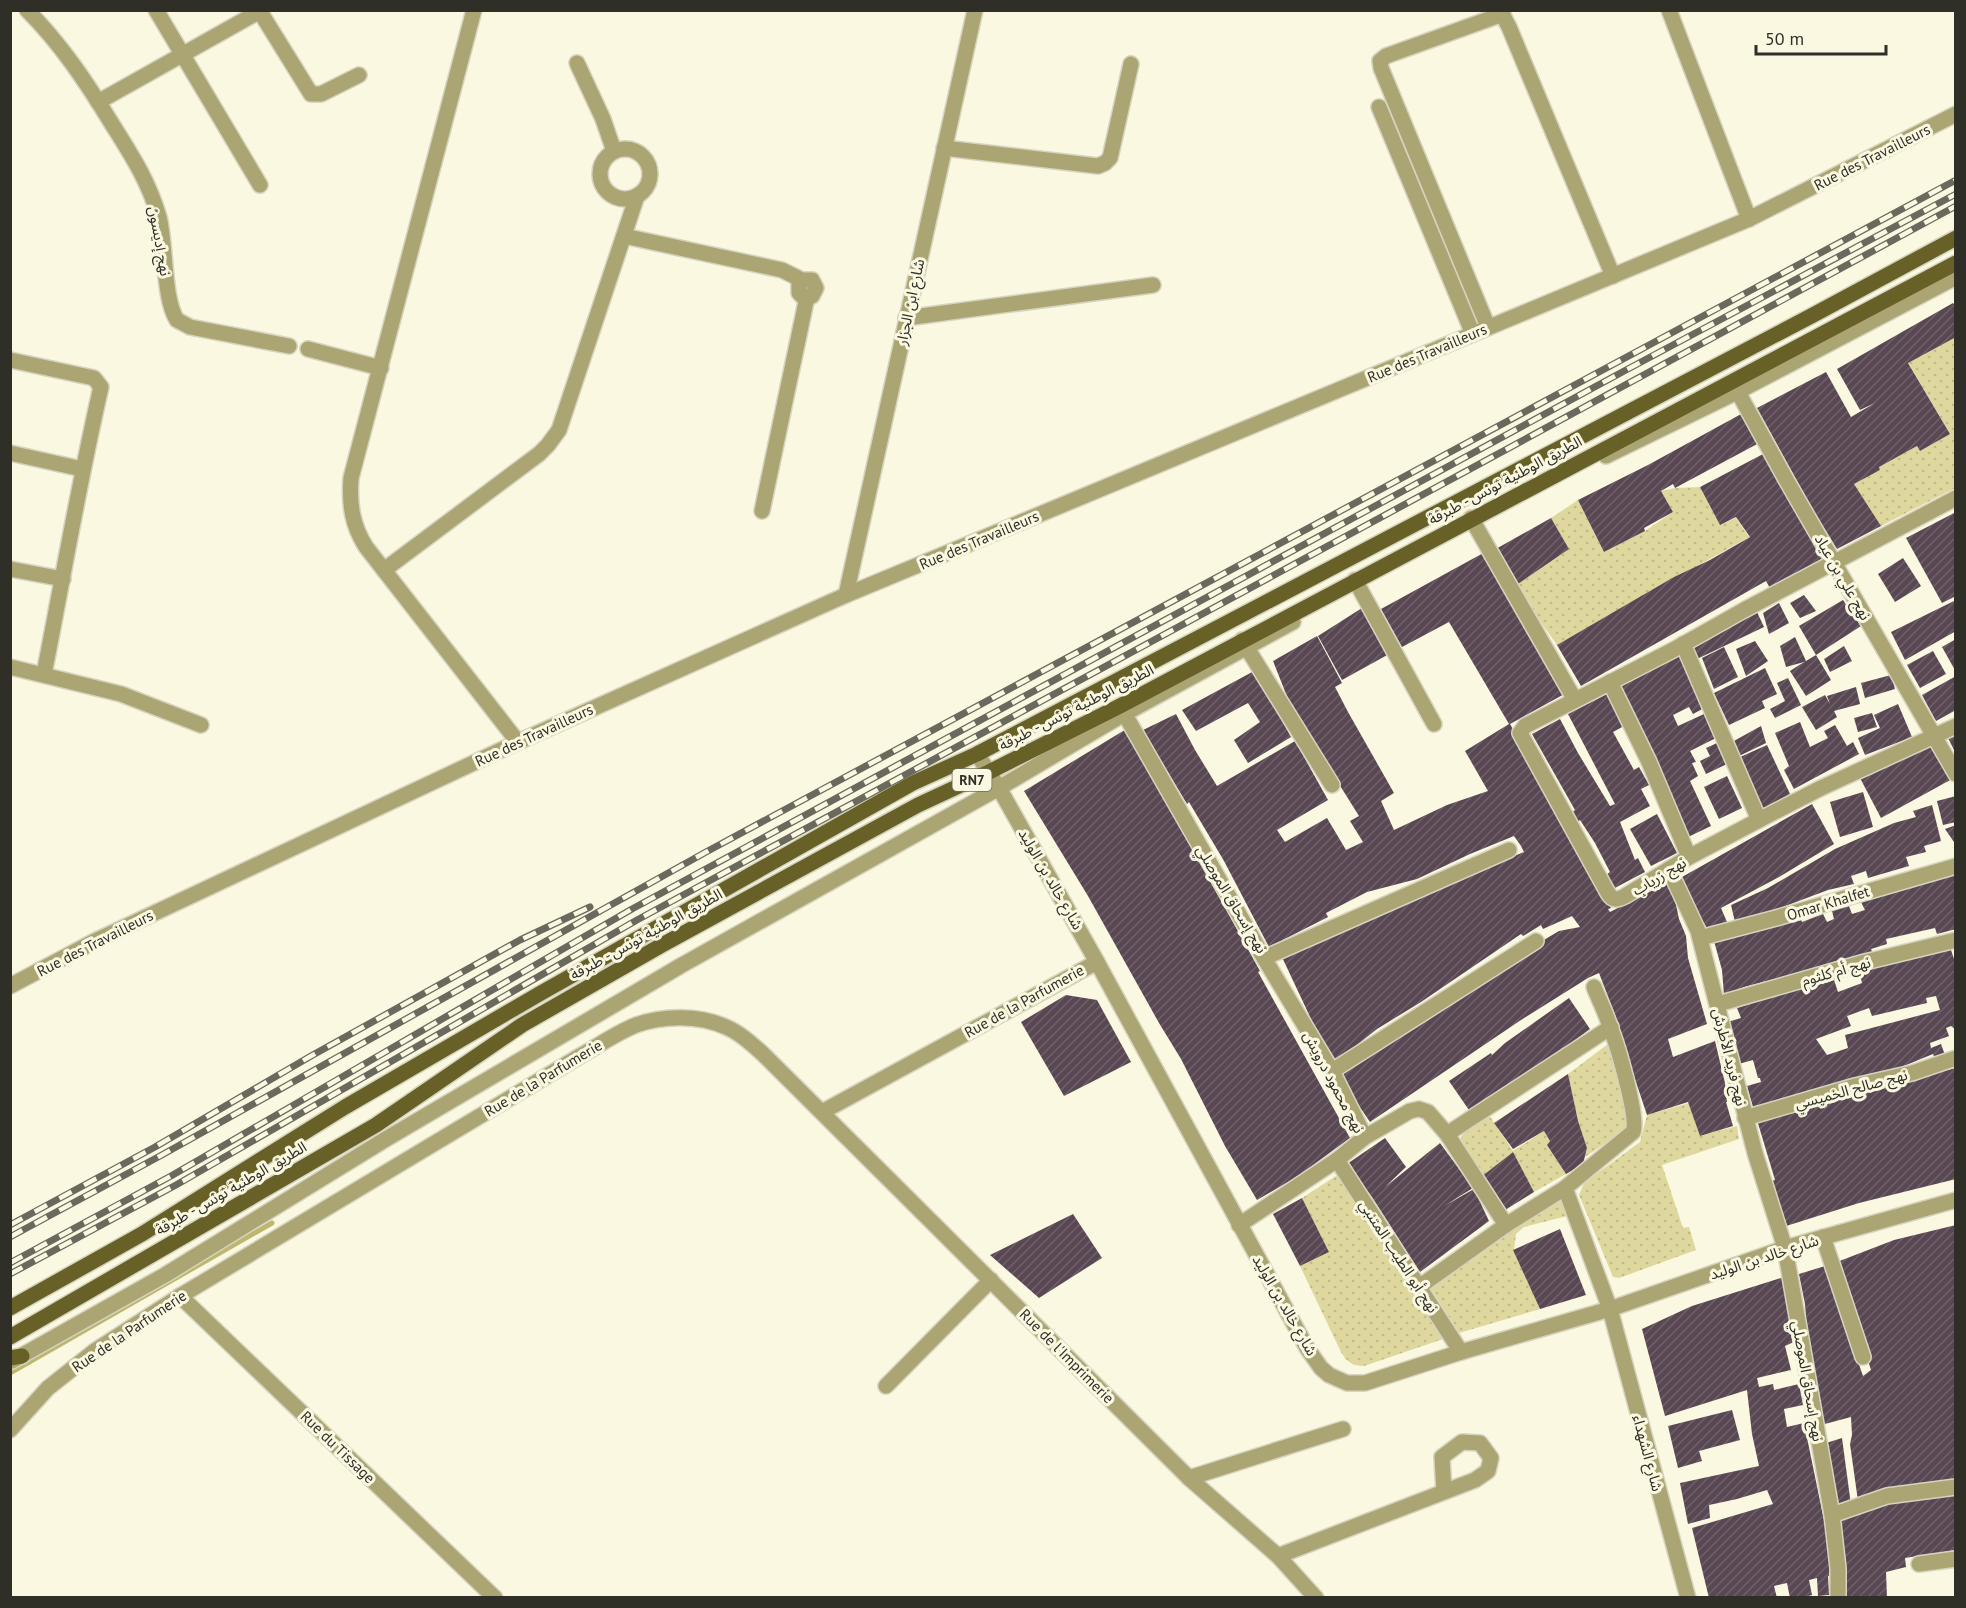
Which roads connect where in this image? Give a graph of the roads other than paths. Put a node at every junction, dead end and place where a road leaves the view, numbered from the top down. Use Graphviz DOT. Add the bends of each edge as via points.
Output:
graph roads {
  1 [pos="27,10"];
  2 [pos="156,10"];
  3 [pos="474,10"];
  4 [pos="975,10"];
  5 [pos="1669,10"];
  6 [pos="260,11"];
  7 [pos="1502,12"];
  8 [pos="182,54"];
  9 [pos="577,63"];
  10 [pos="1131,64"];
  11 [pos="359,75"];
  12 [pos="98,102"];
  13 [pos="1379,108"];
  14 [pos="1956,114"];
  15 [pos="944,148"];
  16 [pos="614,151"];
  17 [pos="260,184"];
  18 [pos="637,196"];
  19 [pos="1749,219"];
  20 [pos="624,236"];
  21 [pos="1956,238"];
  22 [pos="1956,263"];
  23 [pos="1613,276"];
  24 [pos="1956,277"];
  25 [pos="1153,285"];
  26 [pos="906,318"];
  27 [pos="1488,327"];
  28 [pos="1473,334"];
  29 [pos="289,346"];
  30 [pos="308,350"];
  31 [pos="10,360"];
  32 [pos="381,368"];
  33 [pos="1734,386"];
  34 [pos="10,453"];
  35 [pos="82,469"];
  36 [pos="1956,498"];
  37 [pos="762,511"];
  38 [pos="1472,520"];
  39 [pos="1834,562"];
  40 [pos="10,569"];
  41 [pos="384,570"];
  42 [pos="63,579"];
  43 [pos="1356,583"];
  44 [pos="846,595"];
  45 [pos="1244,644"];
  46 [pos="1683,644"];
  47 [pos="10,667"];
  48 [pos="44,674"];
  49 [pos="1610,682"];
  50 [pos="1575,700"];
  51 [pos="1122,710"];
  52 [pos="201,724"];
  53 [pos="1434,724"];
  54 [pos="1956,726"];
  55 [pos="1934,737"];
  56 [pos="518,742"];
  57 [pos="977,754"];
  58 [pos="989,772"];
  59 [pos="1956,774"];
  60 [pos="1332,785"];
  61 [pos="999,788"];
  62 [pos="1760,820"];
  63 [pos="1509,850"];
  64 [pos="1689,857"];
  65 [pos="1956,866"];
  66 [pos="1669,869"];
  67 [pos="1700,938"];
  68 [pos="1536,940"];
  69 [pos="1956,940"];
  70 [pos="1264,958"];
  71 [pos="1097,962"];
  72 [pos="10,986"];
  73 [pos="1594,987"];
  74 [pos="1718,1004"];
  75 [pos="1611,1027"];
  76 [pos="1956,1058"];
  77 [pos="1332,1071"];
  78 [pos="822,1112"];
  79 [pos="1745,1118"];
  80 [pos="1447,1134"];
  81 [pos="1365,1137"];
  82 [pos="1337,1160"];
  83 [pos="1565,1188"];
  84 [pos="1956,1200"];
  85 [pos="1239,1225"];
  86 [pos="1506,1225"];
  87 [pos="1823,1238"];
  88 [pos="1785,1248"];
  89 [pos="991,1280"];
  90 [pos="1419,1287"];
  91 [pos="180,1296"];
  92 [pos="10,1308"];
  93 [pos="1610,1309"];
  94 [pos="10,1337"];
  95 [pos="1461,1352"];
  96 [pos="1863,1357"];
  97 [pos="14,1359"];
  98 [pos="886,1386"];
  99 [pos="1343,1429"];
  100 [pos="10,1430"];
  101 [pos="1190,1478"];
  102 [pos="1956,1487"];
  103 [pos="1444,1492"];
  104 [pos="1832,1515"];
  105 [pos="1278,1556"];
  106 [pos="1956,1559"];
  107 [pos="1919,1564"];
  108 [pos="495,1598"];
  109 [pos="1316,1598"];
  110 [pos="1688,1598"];
  111 [pos="1838,1598"];
  1 -- 12 [label="street, نهج إديسون" via="59,45"];
  2 -- 8 [label="street"];
  3 -- 32 [label="street"];
  4 -- 15 [label="street, شارع ابن الجزار"];
  5 -- 19 [label="street"];
  6 -- 8 [label="street"];
  6 -- 11 [label="street" via="311,94 321,94"];
  7 -- 23 [label="street"];
  7 -- 27 [label="street" via="1380,60"];
  8 -- 12 [label="street"];
  8 -- 17 [label="street"];
  9 -- 16 [label="street"];
  10 -- 15 [label="street" via="1110,158 1105,163 1098,166"];
  12 -- 29 [label="street, نهج إديسون" via="146,179 159,219 170,302 177,320 190,327"];
  13 -- 28 [label="street"];
  14 -- 19 [label="street, Rue des Travailleurs"];
  15 -- 26 [label="street, شارع ابن الجزار"];
  16 -- 18 [label="street" via="601,166 603,185 618,198"];
  16 -- 18 [label="street" via="633,149 648,162 650,181"];
  18 -- 20 [label="street"];
  19 -- 23 [label="street, Rue des Travailleurs"];
  20 -- 37 [label="street" via="782,270 802,280 799,293 807,297"];
  20 -- 41 [label="street" via="554,438 539,454"];
  21 -- 57 [label="main road, الطريق الوطنية تونس - طبرقة / RN7"];
  22 -- 33 [label="main road, الطريق الوطنية تونس - طبرقة / RN7"];
  23 -- 27 [label="street, Rue des Travailleurs"];
  24 -- 33 [label="street"];
  25 -- 26 [label="street"];
  26 -- 44 [label="street, شارع ابن الجزار"];
  27 -- 28 [label="street, Rue des Travailleurs"];
  28 -- 44 [label="street, Rue des Travailleurs"];
  30 -- 32 [label="street"];
  31 -- 35 [label="street" via="94,378 101,387"];
  32 -- 41 [label="street" via="351,478 349,500 357,533"];
  33 -- 38 [label="main road, الطريق الوطنية تونس - طبرقة / RN7"];
  33 -- 39 [label="street, نهج علي بن عياد"];
  34 -- 35 [label="street"];
  35 -- 42 [label="street"];
  36 -- 39 [label="street"];
  38 -- 43 [label="main road, الطريق الوطنية تونس - طبرقة / RN7"];
  38 -- 50 [label="street"];
  39 -- 46 [label="street"];
  39 -- 55 [label="street, نهج علي بن عياد"];
  40 -- 42 [label="street"];
  41 -- 56 [label="street"];
  42 -- 48 [label="street"];
  43 -- 45 [label="main road, الطريق الوطنية تونس - طبرقة / RN7"];
  43 -- 53 [label="street"];
  44 -- 56 [label="street, Rue des Travailleurs"];
  45 -- 51 [label="main road, الطريق الوطنية تونس - طبرقة / RN7"];
  45 -- 60 [label="street"];
  46 -- 49 [label="street"];
  46 -- 62 [label="street"];
  47 -- 48 [label="street"];
  48 -- 52 [label="street" via="121,694"];
  49 -- 50 [label="street"];
  49 -- 64 [label="street"];
  50 -- 66 [label="street, نهج زرياب" via="1525,726 1522,738 1612,898 1625,896"];
  51 -- 58 [label="main road, الطريق الوطنية تونس - طبرقة / RN7"];
  51 -- 61 [label="street"];
  51 -- 70 [label="street, نهج إسحاق الموصلي"];
  54 -- 55 [label="street, نهج زرياب"];
  55 -- 59 [label="street, نهج علي بن عياد"];
  55 -- 62 [label="street, نهج زرياب"];
  56 -- 72 [label="street, Rue des Travailleurs" via="95,941"];
  57 -- 58 [label="street, شارع خالد بن الوليد"];
  57 -- 92 [label="main road, الطريق الوطنية تونس - طبرقة / RN7" via="913,783 541,993 345,1107 142,1234"];
  58 -- 61 [label="street, شارع خالد بن الوليد"];
  58 -- 94 [label="main road, الطريق الوطنية تونس - طبرقة / RN7" via="918,805 612,973 522,1025 376,1125"];
  61 -- 71 [label="street, شارع خالد بن الوليد"];
  61 -- 97 [label="street" via="672,970 165,1275"];
  62 -- 64 [label="street, نهج زرياب"];
  63 -- 70 [label="street, نهج إسحاق الموصلي"];
  64 -- 66 [label="street, نهج زرياب"];
  65 -- 67 [label="street, Omar Khalfet"];
  66 -- 67 [label="street, نهج فريد الأطرش"];
  67 -- 74 [label="street, نهج فريد الأطرش"];
  68 -- 77 [label="street"];
  69 -- 74 [label="street, نهج أم كلثوم"];
  70 -- 77 [label="street, نهج محمود درويش"];
  71 -- 78 [label="street, Rue de la Parfumerie"];
  71 -- 85 [label="street, شارع خالد بن الوليد"];
  73 -- 75 [label="street"];
  74 -- 79 [label="street, نهج فريد الأطرش"];
  75 -- 80 [label="street"];
  75 -- 83 [label="street" via="1635,1127"];
  76 -- 79 [label="street, نهج صالح الخميسي"];
  77 -- 81 [label="street, نهج محمود درويش"];
  78 -- 89 [label="street, Rue de l'Imprimerie"];
  78 -- 91 [label="street, Rue de la Parfumerie" via="763,1054 726,1027 699,1020 652,1020 622,1032"];
  79 -- 88 [label="street, نهج فريد الأطرش"];
  80 -- 81 [label="street" via="1432,1115 1419,1109"];
  80 -- 86 [label="street"];
  81 -- 82 [label="street, نهج محمود درويش"];
  82 -- 85 [label="street, نهج محمود درويش"];
  82 -- 90 [label="street, نهج أبو الطيب المتنبي"];
  83 -- 86 [label="street"];
  83 -- 93 [label="street, شارع الشهداء"];
  84 -- 87 [label="street, شارع خالد بن الوليد"];
  85 -- 95 [label="street, شارع خالد بن الوليد" via="1307,1348 1329,1376 1347,1383 1365,1383"];
  86 -- 90 [label="street"];
  87 -- 88 [label="street, شارع خالد بن الوليد"];
  87 -- 96 [label="street"];
  88 -- 93 [label="street, شارع خالد بن الوليد"];
  88 -- 104 [label="street, نهج إسحاق الموصلي"];
  89 -- 98 [label="street"];
  89 -- 101 [label="street, Rue de l'Imprimerie"];
  90 -- 95 [label="street, نهج أبو الطيب المتنبي"];
  91 -- 100 [label="street, Rue de la Parfumerie" via="69,1371"];
  91 -- 108 [label="street, Rue du Tissage"];
  93 -- 95 [label="street, شارع خالد بن الوليد"];
  93 -- 110 [label="street, شارع الشهداء"];
  99 -- 101 [label="street"];
  101 -- 105 [label="street, Rue de l'Imprimerie"];
  102 -- 104 [label="street" via="1887,1496"];
  103 -- 105 [label="street"];
  104 -- 111 [label="street, نهج إسحاق الموصلي"];
  105 -- 109 [label="street, Rue de l'Imprimerie"];
  106 -- 107 [label="street"];
}
